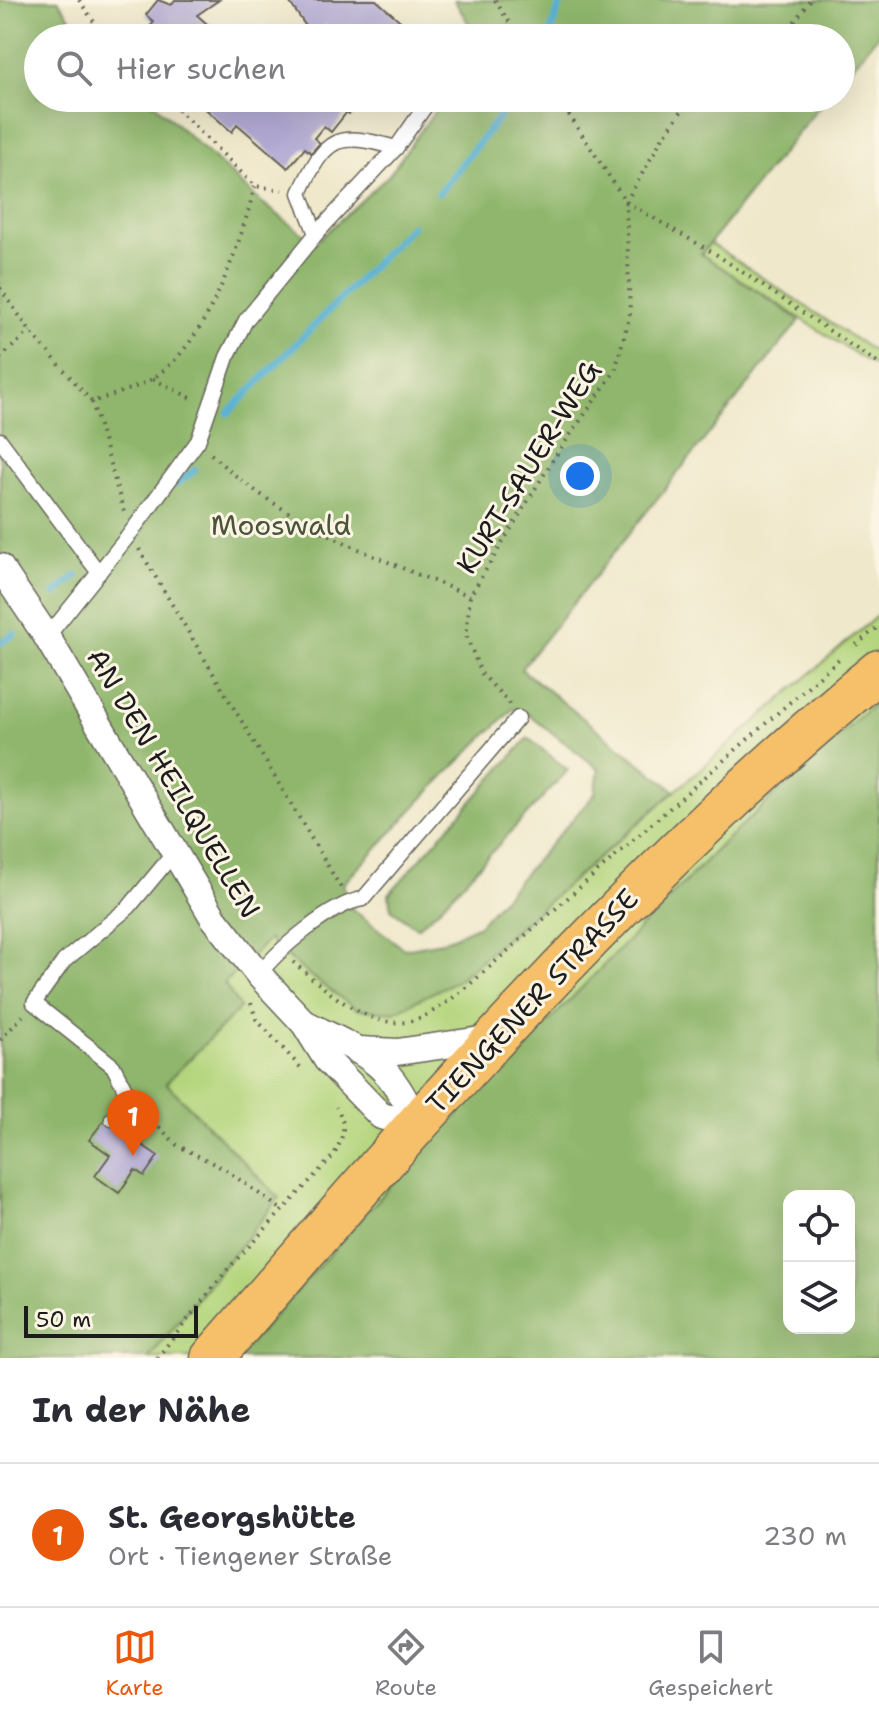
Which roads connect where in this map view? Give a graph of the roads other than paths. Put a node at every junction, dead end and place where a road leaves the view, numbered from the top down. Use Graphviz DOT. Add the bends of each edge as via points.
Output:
graph roads {
  1 [pos="421,112"];
  2 [pos="396,148"];
  3 [pos="316,234"];
  4 [pos="0,440"];
  5 [pos="0,567"];
  6 [pos="99,573"];
  7 [pos="47,637"];
  8 [pos="879,671"];
  9 [pos="518,718"];
  10 [pos="173,854"];
  11 [pos="259,975"];
  12 [pos="304,1023"];
  13 [pos="495,1038"];
  14 [pos="359,1050"];
  15 [pos="112,1119"];
  16 [pos="416,1124"];
  17 [pos="212,1358"];
  1 -- 2 [label="lane"];
  2 -- 3 [label="lane"];
  2 -- 3 [label="lane" via="356,137 336,140 312,168 300,193"];
  3 -- 6 [label="lane" via="246,320 198,441"];
  4 -- 6 [label="lane"];
  5 -- 7 [label="street, AN DEN HEILQUELLEN"];
  6 -- 7 [label="lane"];
  7 -- 10 [label="street, AN DEN HEILQUELLEN"];
  8 -- 13 [label="main road, TIENGENER STRASSE" via="675,851"];
  9 -- 11 [label="lane" via="363,899 348,901 280,950"];
  10 -- 11 [label="street, AN DEN HEILQUELLEN"];
  10 -- 15 [label="lane" via="129,907 64,961 34,1003 113,1066 129,1097 122,1114"];
  11 -- 12 [label="street, AN DEN HEILQUELLEN"];
  12 -- 14 [label="street, AN DEN HEILQUELLEN"];
  12 -- 16 [label="street, AN DEN HEILQUELLEN" via="327,1060 381,1116"];
  13 -- 14 [label="street, AN DEN HEILQUELLEN" via="397,1052"];
  13 -- 16 [label="main road, TIENGENER STRASSE"];
  14 -- 16 [label="street, AN DEN HEILQUELLEN" via="402,1089"];
  16 -- 17 [label="main road, TIENGENER STRASSE"];
}
